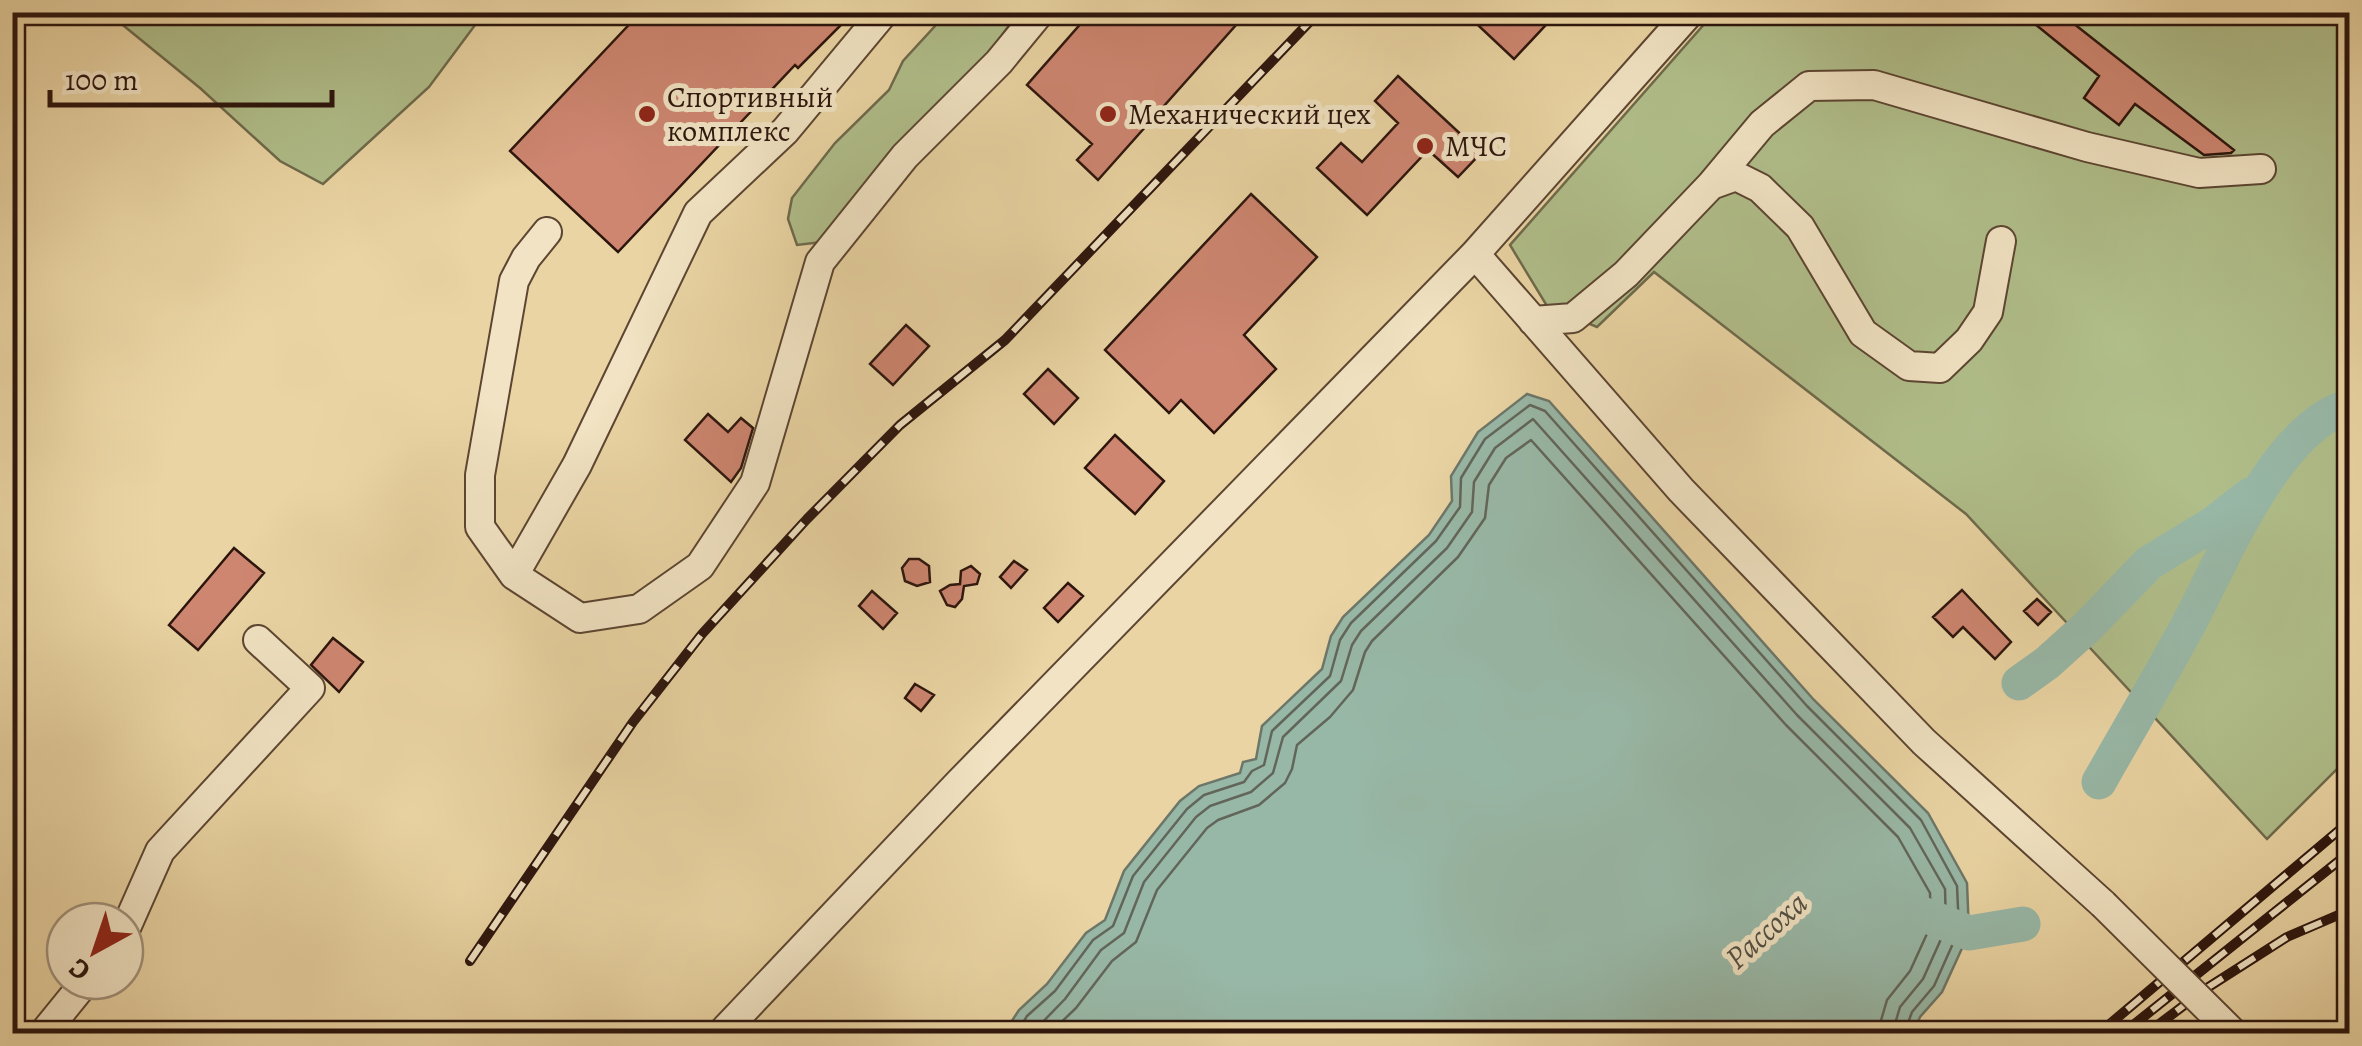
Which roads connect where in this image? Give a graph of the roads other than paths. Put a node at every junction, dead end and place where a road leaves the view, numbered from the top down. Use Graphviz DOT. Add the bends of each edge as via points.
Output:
graph roads {
  1 [pos="884,12"];
  2 [pos="1040,12"];
  3 [pos="1689,13"];
  4 [pos="2262,168"];
  5 [pos="1711,185"];
  6 [pos="548,232"];
  7 [pos="2001,241"];
  8 [pos="1475,254"];
  9 [pos="1533,321"];
  10 [pos="514,575"];
  11 [pos="258,640"];
  12 [pos="138,901"];
  13 [pos="70,1001"];
  14 [pos="44,1034"];
  15 [pos="721,1034"];
  16 [pos="2234,1034"];
  1 -- 10 [label="street" via="785,130 698,214 577,465"];
  2 -- 10 [label="street" via="905,156 820,262 755,483 700,566 639,609 580,618"];
  3 -- 8 [label="street"];
  4 -- 5 [label="street" via="2199,173 1874,85 1809,86 1762,124"];
  5 -- 7 [label="street" via="1736,176 1760,188 1800,227 1863,334 1909,366 1940,368 1969,340 1988,312"];
  5 -- 9 [label="street" via="1574,318"];
  6 -- 10 [label="street" via="514,282 480,475 480,527"];
  8 -- 9 [label="street"];
  8 -- 15 [label="street"];
  9 -- 16 [label="street, bridge" via="1682,490 1910,728"];
  11 -- 12 [label="street" via="310,688 160,851"];
  13 -- 14 [label="street"];
}
